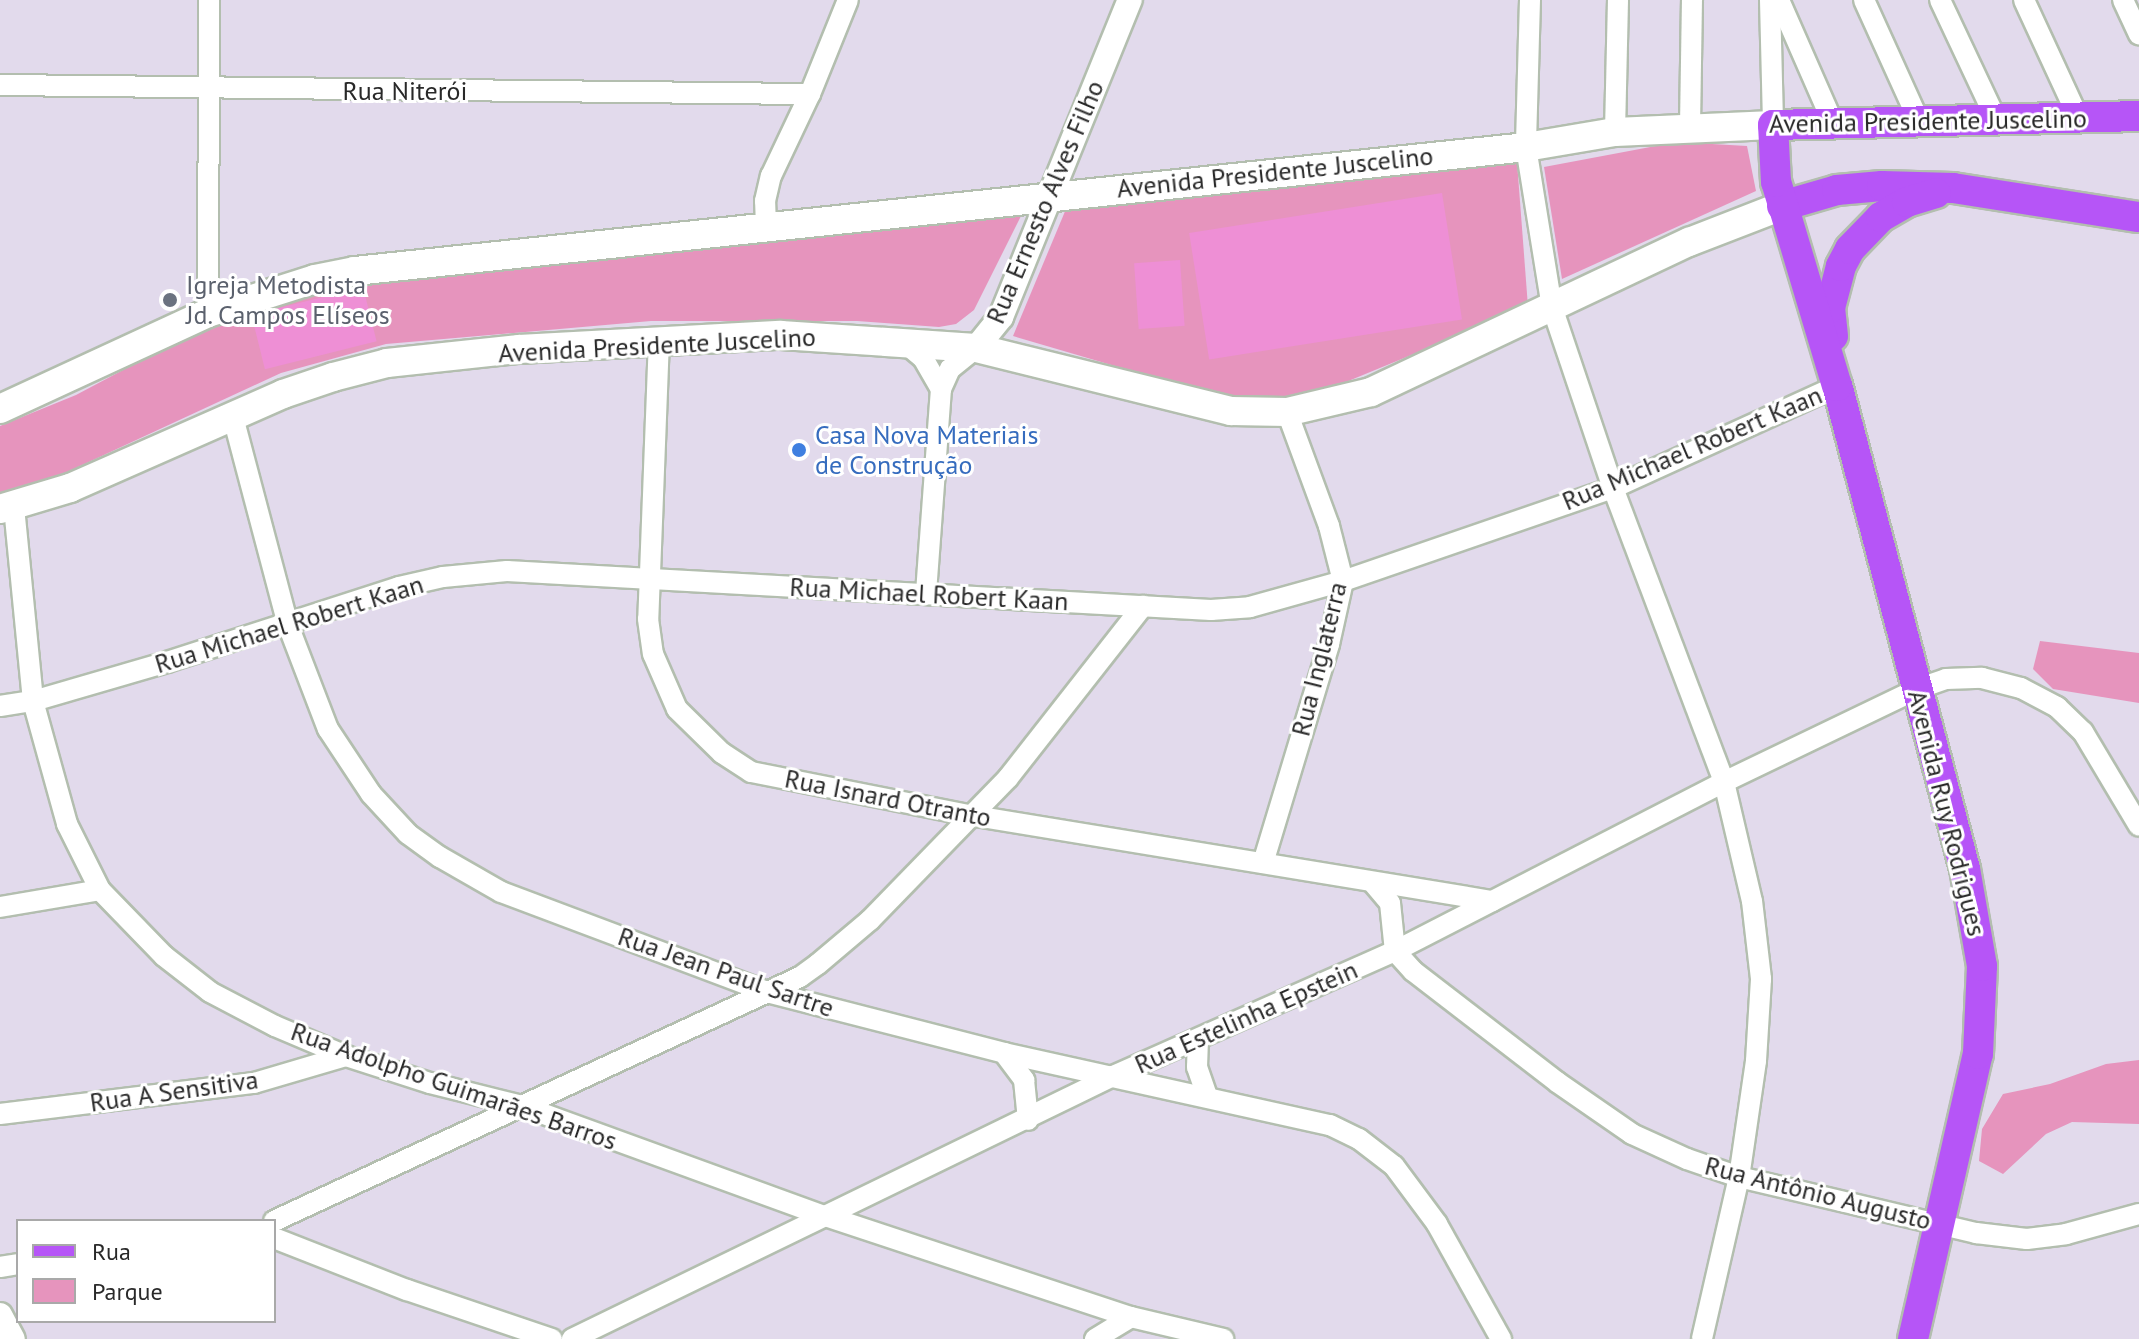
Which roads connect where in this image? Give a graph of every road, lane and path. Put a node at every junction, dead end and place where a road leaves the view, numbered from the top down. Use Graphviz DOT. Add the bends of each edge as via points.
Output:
graph roads {
  1 [pos="209,0"];
  2 [pos="848,0"];
  3 [pos="1130,0"];
  4 [pos="1530,0"];
  5 [pos="1618,0"];
  6 [pos="1692,0"];
  7 [pos="1770,0"];
  8 [pos="1779,0"];
  9 [pos="1864,0"];
  10 [pos="1940,0"];
  11 [pos="2024,0"];
  12 [pos="2123,0"];
  13 [pos="2139,34"];
  14 [pos="0,85"];
  15 [pos="208,90"];
  16 [pos="810,94"];
  17 [pos="2139,116"];
  18 [pos="2079,119"];
  19 [pos="1832,121"];
  20 [pos="1919,121"];
  21 [pos="1997,121"];
  22 [pos="1773,125"];
  23 [pos="1690,126"];
  24 [pos="1615,132"];
  25 [pos="1526,147"];
  26 [pos="1953,188"];
  27 [pos="1050,195"];
  28 [pos="1782,206"];
  29 [pos="2139,217"];
  30 [pos="766,227"];
  31 [pos="1552,307"];
  32 [pos="208,313"];
  33 [pos="659,339"];
  34 [pos="905,343"];
  35 [pos="976,348"];
  36 [pos="1837,386"];
  37 [pos="941,389"];
  38 [pos="0,409"];
  39 [pos="1287,412"];
  40 [pos="233,417"];
  41 [pos="1613,488"];
  42 [pos="7,508"];
  43 [pos="647,580"];
  44 [pos="1343,581"];
  45 [pos="926,593"];
  46 [pos="1143,606"];
  47 [pos="288,625"];
  48 [pos="1917,689"];
  49 [pos="33,701"];
  50 [pos="0,706"];
  51 [pos="1724,782"];
  52 [pos="969,815"];
  53 [pos="2139,826"];
  54 [pos="1263,863"];
  55 [pos="1374,884"];
  56 [pos="100,890"];
  57 [pos="1492,901"];
  58 [pos="0,907"];
  59 [pos="1395,951"];
  60 [pos="767,992"];
  61 [pos="1198,1039"];
  62 [pos="1004,1053"];
  63 [pos="346,1056"];
  64 [pos="1113,1076"];
  65 [pos="1207,1096"];
  66 [pos="522,1106"];
  67 [pos="0,1114"];
  68 [pos="1028,1120"];
  69 [pos="1739,1177"];
  70 [pos="2139,1214"];
  71 [pos="825,1216"];
  72 [pos="276,1220"];
  73 [pos="1939,1224"];
  74 [pos="276,1239"];
  75 [pos="0,1315"];
  76 [pos="1131,1317"];
  77 [pos="13,1339"];
  78 [pos="552,1339"];
  79 [pos="572,1339"];
  80 [pos="1095,1339"];
  81 [pos="1223,1339"];
  82 [pos="1501,1339"];
  83 [pos="1702,1339"];
  84 [pos="1913,1339"];
  1 -- 15 [label="street"];
  2 -- 16 [label="street"];
  3 -- 27 [label="street, Rua Ernesto Alves Filho"];
  4 -- 25 [label="street"];
  5 -- 24 [label="street"];
  6 -- 23 [label="street"];
  7 -- 22 [label="street"];
  8 -- 19 [label="street"];
  9 -- 20 [label="street"];
  10 -- 21 [label="street"];
  11 -- 18 [label="street"];
  12 -- 13 [label="street"];
  14 -- 15 [label="street, Rua Niterói"];
  15 -- 16 [label="street, Rua Niterói"];
  15 -- 32 [label="street"];
  16 -- 30 [label="street" via="771,176"];
  17 -- 18 [label="main road, Avenida Presidente Juscelino"];
  18 -- 21 [label="main road, Avenida Presidente Juscelino"];
  19 -- 20 [label="main road, Avenida Presidente Juscelino"];
  19 -- 22 [label="main road, Avenida Presidente Juscelino"];
  20 -- 21 [label="main road, Avenida Presidente Juscelino"];
  22 -- 23 [label="main road, Avenida Presidente Juscelino"];
  22 -- 28 [label="main road, Avenida Ruy Rodrigues"];
  23 -- 24 [label="main road, Avenida Presidente Juscelino"];
  24 -- 25 [label="main road, Avenida Presidente Juscelino"];
  25 -- 27 [label="main road, Avenida Presidente Juscelino"];
  25 -- 31 [label="street"];
  26 -- 28 [label="main road, Avenida Presidente Juscelino" via="1837,190"];
  26 -- 29 [label="main road, Avenida Presidente Juscelino"];
  26 -- 36 [label="main road, Avenida Ruy Rodrigues" via="1907,202 1881,217 1850,249 1830,308"];
  27 -- 30 [label="main road, Avenida Presidente Juscelino"];
  27 -- 35 [label="street, Rua Ernesto Alves Filho" via="1001,317"];
  28 -- 31 [label="main road, Avenida Presidente Juscelino" via="1689,242"];
  28 -- 36 [label="main road, Avenida Ruy Rodrigues"];
  30 -- 32 [label="main road, Avenida Presidente Juscelino" via="355,271"];
  31 -- 39 [label="main road, Avenida Presidente Juscelino" via="1371,392"];
  31 -- 41 [label="street"];
  32 -- 38 [label="main road, Avenida Presidente Juscelino"];
  33 -- 34 [label="main road, Avenida Presidente Juscelino" via="781,335"];
  33 -- 40 [label="main road, Avenida Presidente Juscelino" via="387,363 333,377"];
  33 -- 43 [label="street, Rua Isnard Otranto"];
  34 -- 35 [label="main road, Avenida Presidente Juscelino"];
  34 -- 37 [label="street" via="923,358"];
  35 -- 37 [label="street, Rua Ernesto Alves Filho" via="950,369"];
  35 -- 39 [label="main road, Avenida Presidente Juscelino" via="1231,411"];
  36 -- 41 [label="street, Rua Michael Robert Kaan"];
  36 -- 48 [label="main road, Avenida Ruy Rodrigues"];
  37 -- 45 [label="street"];
  39 -- 44 [label="street, Rua Inglaterra" via="1329,526"];
  40 -- 42 [label="main road, Avenida Presidente Juscelino" via="70,488"];
  40 -- 47 [label="street, Rua Jean Paul Sartre"];
  41 -- 44 [label="street, Rua Michael Robert Kaan"];
  41 -- 51 [label="street"];
  42 -- 49 [label="street, Rua Adolpho Guimarães Barros"];
  43 -- 45 [label="street, Rua Michael Robert Kaan"];
  43 -- 47 [label="street, Rua Michael Robert Kaan" via="507,571 443,577"];
  43 -- 52 [label="street, Rua Isnard Otranto" via="648,619 662,681 677,709 722,753 751,772"];
  44 -- 46 [label="street, Rua Michael Robert Kaan" via="1250,607"];
  44 -- 54 [label="street, Rua Inglaterra"];
  45 -- 46 [label="street, Rua Michael Robert Kaan"];
  46 -- 52 [label="street" via="1008,778"];
  47 -- 49 [label="street, Rua Michael Robert Kaan"];
  47 -- 60 [label="street, Rua Jean Paul Sartre" via="328,729 371,794 408,834 501,892"];
  48 -- 51 [label="street, Rua Estelinha Epstein"];
  48 -- 53 [label="street, Rua Estelinha Epstein" via="1946,679 1982,678 2021,688 2057,707 2083,732"];
  48 -- 73 [label="main road, Avenida Ruy Rodrigues" via="1965,869 1982,966 1978,1054"];
  49 -- 50 [label="street, Rua Michael Robert Kaan"];
  49 -- 56 [label="street, Rua Adolpho Guimarães Barros" via="67,824"];
  51 -- 57 [label="street, Rua Estelinha Epstein"];
  51 -- 69 [label="street" via="1752,901 1761,979 1756,1061"];
  52 -- 54 [label="street, Rua Isnard Otranto"];
  52 -- 60 [label="street" via="870,920 818,964"];
  54 -- 55 [label="street, Rua Isnard Otranto"];
  55 -- 57 [label="street, Rua Isnard Otranto"];
  55 -- 59 [label="street" via="1390,903"];
  56 -- 58 [label="street"];
  56 -- 63 [label="street, Rua Adolpho Guimarães Barros" via="164,956 210,992"];
  57 -- 59 [label="street, Rua Estelinha Epstein"];
  59 -- 61 [label="street, Rua Estelinha Epstein"];
  59 -- 69 [label="street, Rua Antônio Augusto" via="1464,1011 1632,1134"];
  60 -- 62 [label="street, Rua Jean Paul Sartre"];
  60 -- 66 [label="street"];
  61 -- 64 [label="street, Rua Estelinha Epstein"];
  61 -- 65 [label="street" via="1197,1067"];
  62 -- 64 [label="street, Rua Jean Paul Sartre"];
  62 -- 68 [label="street" via="1024,1080"];
  63 -- 66 [label="street, Rua Adolpho Guimarães Barros"];
  63 -- 67 [label="street, Rua A Sensitiva" via="254,1083"];
  64 -- 65 [label="street, Rua Jean Paul Sartre"];
  64 -- 68 [label="street, Rua Estelinha Epstein"];
  65 -- 82 [label="street, Rua Jean Paul Sartre" via="1330,1125 1394,1166 1437,1224"];
  66 -- 71 [label="street, Rua Adolpho Guimarães Barros"];
  66 -- 72 [label="street"];
  68 -- 71 [label="street, Rua Estelinha Epstein"];
  69 -- 73 [label="street, Rua Antônio Augusto"];
  69 -- 83 [label="street"];
  70 -- 73 [label="street, Rua Antônio Augusto" via="2027,1239"];
  71 -- 76 [label="street, Rua Adolpho Guimarães Barros"];
  71 -- 79 [label="street, Rua Estelinha Epstein"];
  73 -- 84 [label="main road, Avenida Ruy Rodrigues"];
  74 -- 78 [label="street"];
  75 -- 77 [label="street"];
  76 -- 80 [label="street"];
  76 -- 81 [label="street, Rua Adolpho Guimarães Barros"];
}
